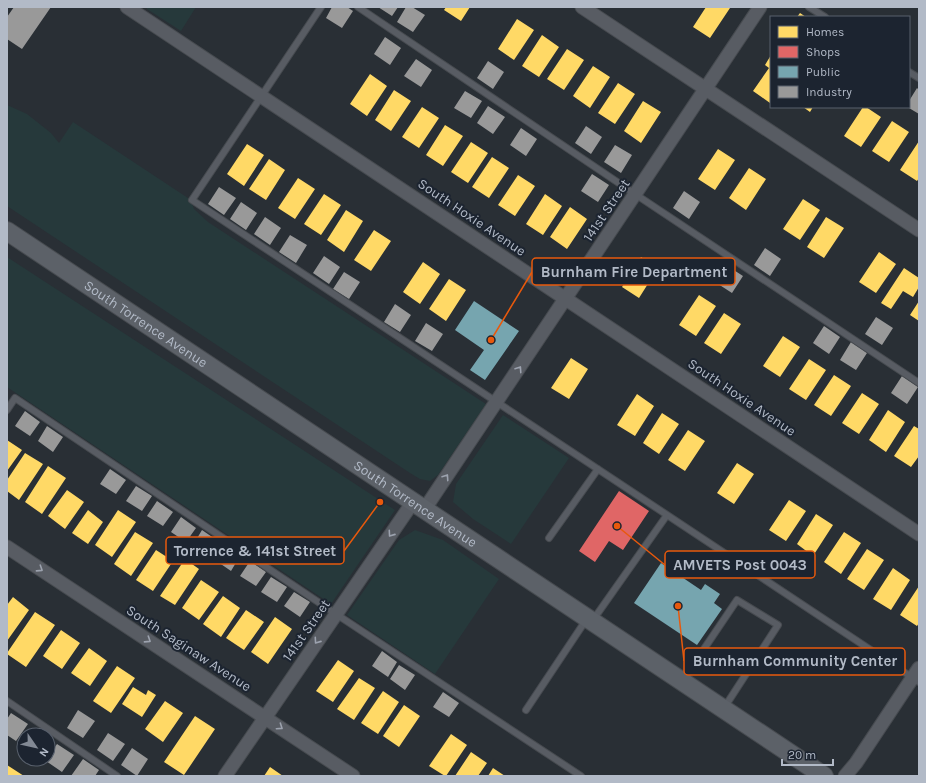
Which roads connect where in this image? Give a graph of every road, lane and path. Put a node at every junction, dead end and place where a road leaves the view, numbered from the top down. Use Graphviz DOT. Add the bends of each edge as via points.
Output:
graph roads {
  1 [pos="127,7"];
  2 [pos="321,7"];
  3 [pos="358,7"];
  4 [pos="582,7"];
  5 [pos="760,7"];
  6 [pos="809,7"];
  7 [pos="823,16"];
  8 [pos="910,73"];
  9 [pos="919,78"];
  10 [pos="705,89"];
  11 [pos="261,97"];
  12 [pos="635,194"];
  13 [pos="919,230"];
  14 [pos="7,231"];
  15 [pos="566,299"];
  16 [pos="919,383"];
  17 [pos="497,402"];
  18 [pos="7,410"];
  19 [pos="598,469"];
  20 [pos="419,506"];
  21 [pos="667,515"];
  22 [pos="919,534"];
  23 [pos="549,538"];
  24 [pos="7,547"];
  25 [pos="336,614"];
  26 [pos="590,620"];
  27 [pos="917,676"];
  28 [pos="683,682"];
  29 [pos="7,701"];
  30 [pos="724,709"];
  31 [pos="526,710"];
  32 [pos="265,717"];
  33 [pos="117,776"];
  34 [pos="225,776"];
  35 [pos="353,776"];
  36 [pos="581,776"];
  37 [pos="824,776"];
  38 [pos="845,776"];
  1 -- 11 [label="street, South Hoxie Avenue"];
  2 -- 11 [label="lane"];
  3 -- 12 [label="lane"];
  4 -- 10 [label="street"];
  5 -- 10 [label="street, 141st Street"];
  6 -- 7 [label="lane"];
  8 -- 9 [label="lane"];
  10 -- 12 [label="street, 141st Street"];
  10 -- 13 [label="street"];
  11 -- 15 [label="street, South Hoxie Avenue"];
  11 -- 17 [label="lane" via="192,200"];
  12 -- 15 [label="street, 141st Street"];
  12 -- 16 [label="lane"];
  14 -- 20 [label="main road, South Torrence Avenue"];
  17 -- 15 [label="street, 141st Street, one-way"];
  15 -- 22 [label="street, South Hoxie Avenue"];
  17 -- 19 [label="lane"];
  20 -- 17 [label="street, 141st Street, one-way"];
  18 -- 25 [label="lane" via="15,398"];
  19 -- 21 [label="lane"];
  19 -- 23 [label="lane"];
  20 -- 25 [label="street, 141st Street, one-way"];
  20 -- 26 [label="main road, South Torrence Avenue"];
  21 -- 26 [label="lane"];
  21 -- 27 [label="lane"];
  24 -- 32 [label="street, South Saginaw Avenue, one-way"];
  25 -- 32 [label="street, 141st Street, one-way"];
  25 -- 36 [label="lane"];
  26 -- 28 [label="main road, South Torrence Avenue"];
  26 -- 31 [label="lane"];
  27 -- 38 [label="street"];
  28 -- 30 [label="main road, South Torrence Avenue"];
  28 -- 30 [label="lane" via="738,600 778,625"];
  29 -- 33 [label="lane"];
  30 -- 37 [label="main road, South Torrence Avenue"];
  32 -- 34 [label="street, 141st Street"];
  32 -- 35 [label="street, South Saginaw Avenue, one-way"];
}
